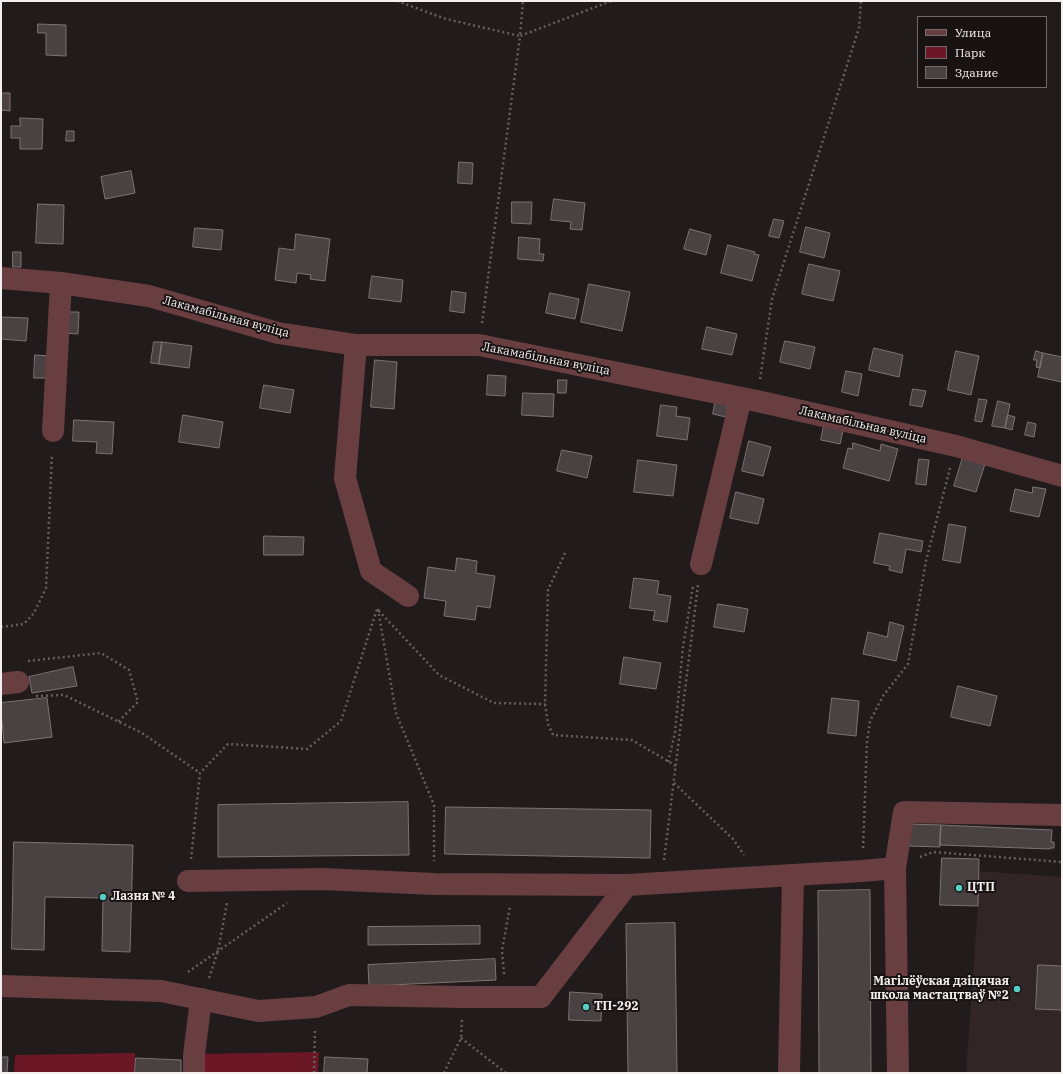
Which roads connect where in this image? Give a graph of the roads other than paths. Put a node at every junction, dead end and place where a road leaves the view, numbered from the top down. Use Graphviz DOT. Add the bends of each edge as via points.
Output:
graph roads {
  1 [pos="1,278"];
  2 [pos="61,283"];
  3 [pos="356,345"];
  4 [pos="749,400"];
  5 [pos="53,432"];
  6 [pos="1062,476"];
  7 [pos="701,564"];
  8 [pos="408,596"];
  9 [pos="1062,815"];
  10 [pos="895,868"];
  11 [pos="794,875"];
  12 [pos="188,881"];
  13 [pos="627,885"];
  14 [pos="1,986"];
  15 [pos="201,999"];
  16 [pos="194,1073"];
  17 [pos="790,1073"];
  18 [pos="898,1073"];
  1 -- 2 [label="street, Лакамабільная вуліца"];
  2 -- 3 [label="street, Лакамабільная вуліца" via="149,296 278,333"];
  2 -- 5 [label="street"];
  3 -- 4 [label="street, Лакамабільная вуліца" via="479,345"];
  3 -- 8 [label="street" via="345,478 371,571"];
  4 -- 6 [label="street, Лакамабільная вуліца" via="956,446"];
  4 -- 7 [label="street"];
  9 -- 10 [label="street" via="904,812"];
  10 -- 11 [label="street"];
  10 -- 18 [label="street"];
  11 -- 13 [label="street"];
  11 -- 17 [label="street"];
  12 -- 13 [label="street" via="322,879 435,884"];
  13 -- 15 [label="street" via="541,997 348,995 316,1007 258,1011"];
  14 -- 15 [label="street" via="161,991"];
  15 -- 16 [label="street"];
}
